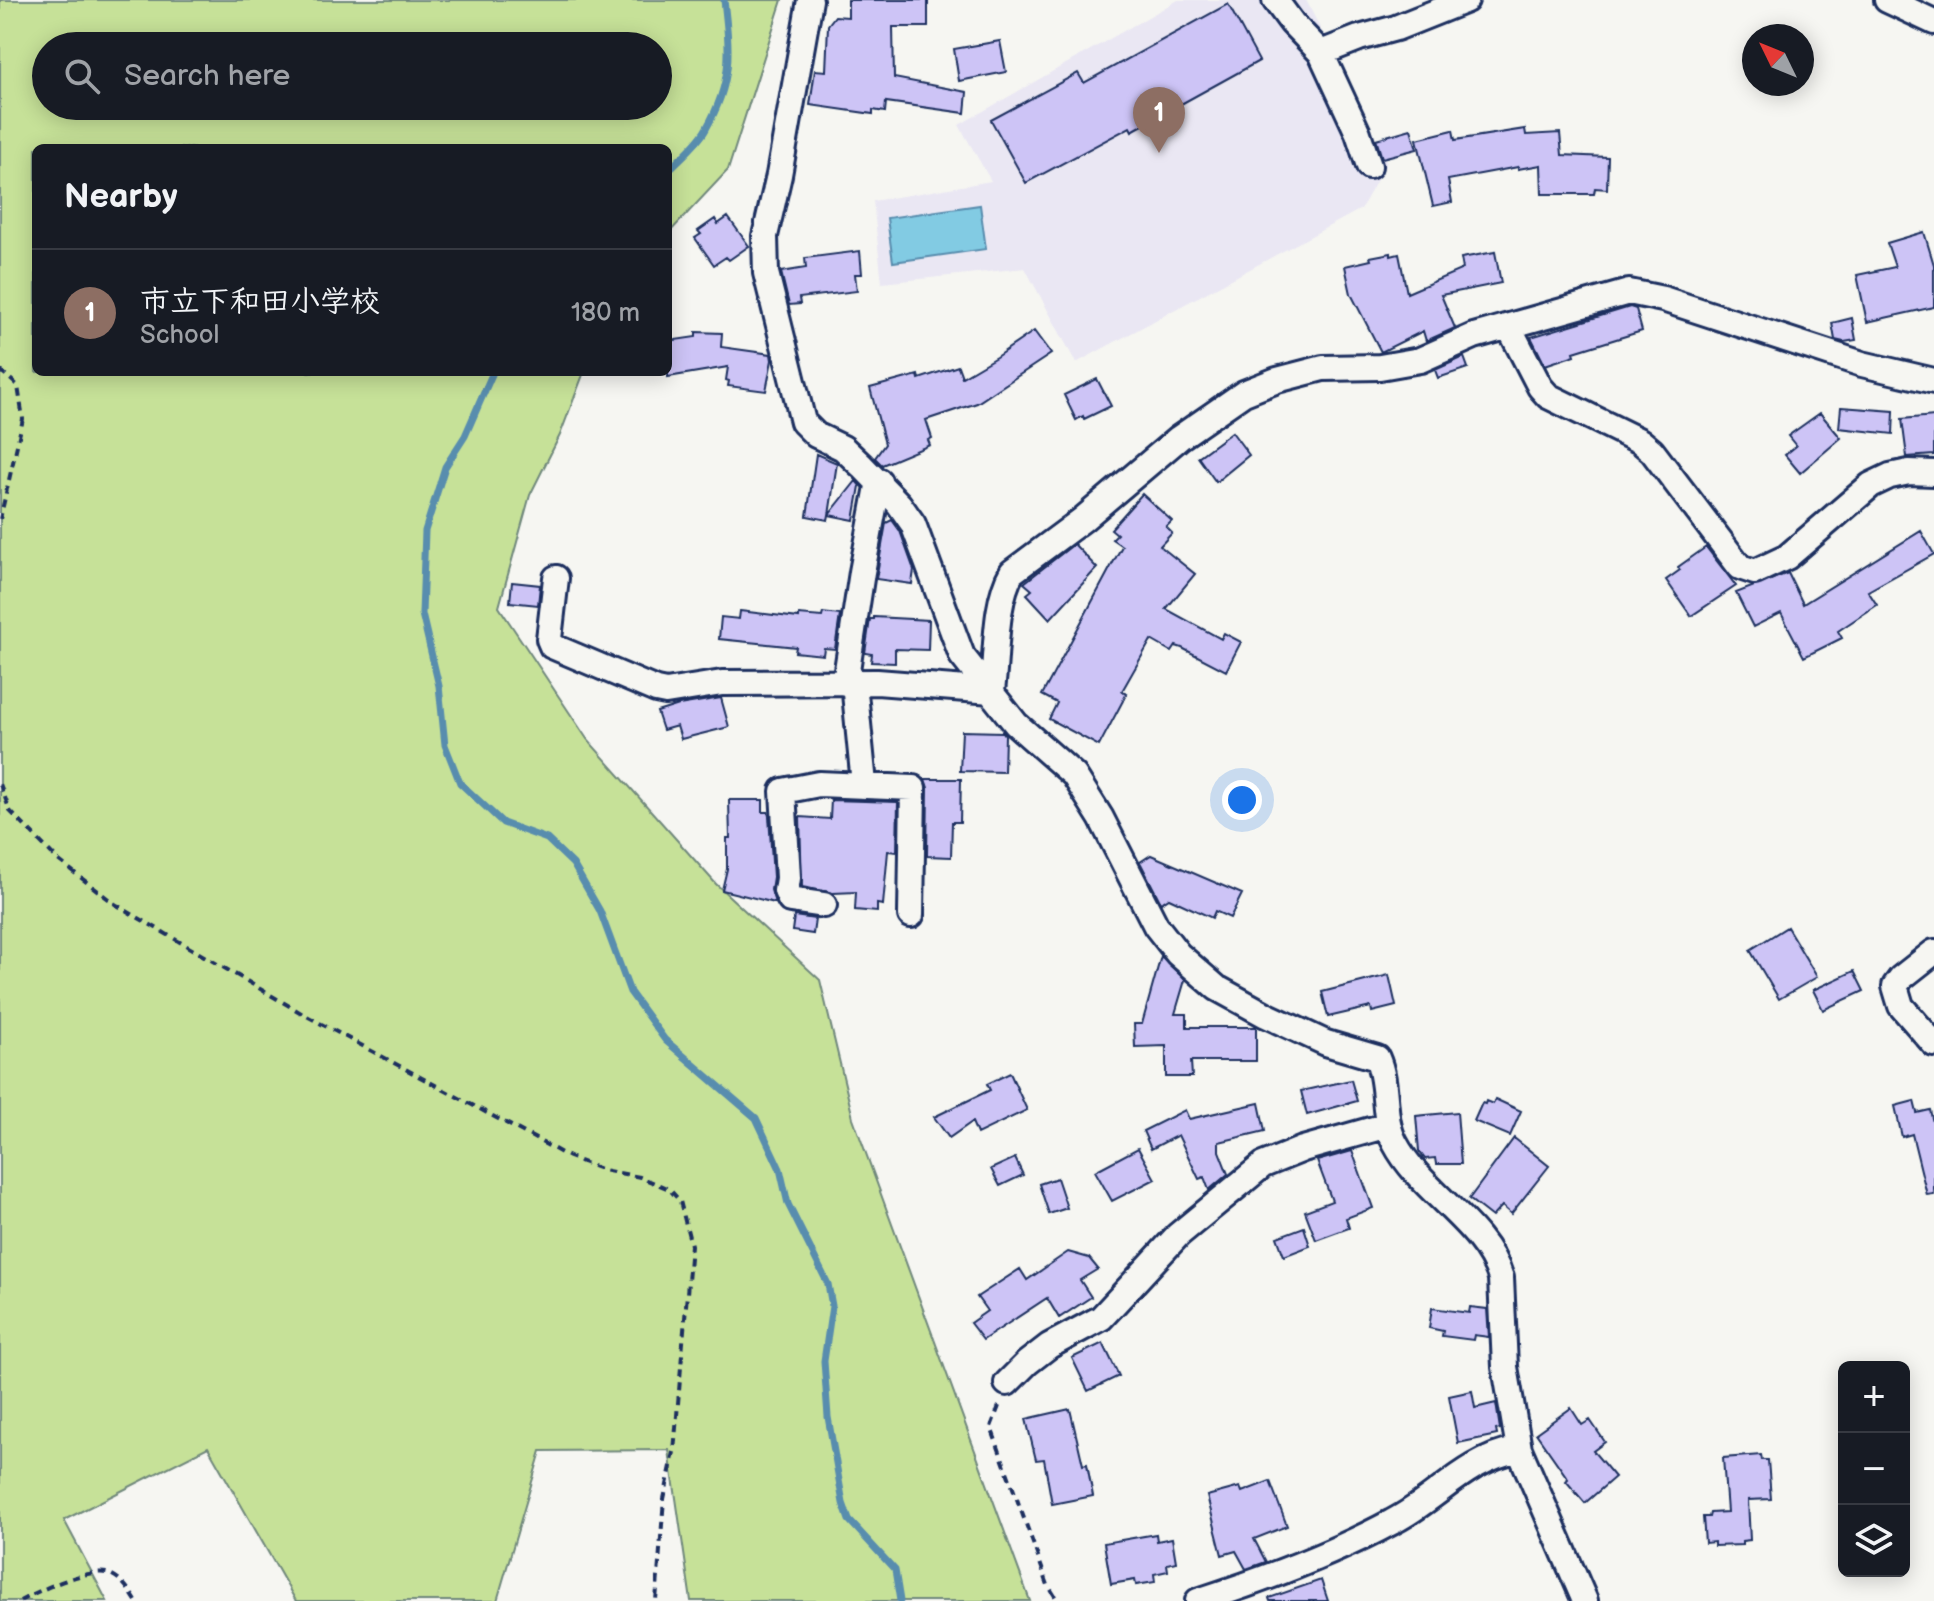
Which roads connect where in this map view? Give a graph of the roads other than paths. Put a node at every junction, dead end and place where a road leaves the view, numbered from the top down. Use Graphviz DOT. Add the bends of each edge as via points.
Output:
graph roads {
  1 [pos="810,0"];
  2 [pos="1275,0"];
  3 [pos="1466,0"];
  4 [pos="1887,0"];
  5 [pos="1934,22"];
  6 [pos="1321,53"];
  7 [pos="1369,166"];
  8 [pos="1509,327"];
  9 [pos="1934,381"];
  10 [pos="1934,473"];
  11 [pos="879,481"];
  12 [pos="556,578"];
  13 [pos="850,683"];
  14 [pos="992,691"];
  15 [pos="864,784"];
  16 [pos="824,905"];
  17 [pos="911,915"];
  18 [pos="1934,952"];
  19 [pos="1934,1044"];
  20 [pos="1388,1125"];
  21 [pos="1007,1383"];
  22 [pos="1519,1449"];
  23 [pos="1587,1600"];
  24 [pos="1198,1601"];
  1 -- 11 [label="street" via="765,236 766,273 803,422"];
  2 -- 6 [label="street"];
  3 -- 6 [label="street"];
  4 -- 5 [label="street"];
  6 -- 7 [label="street"];
  8 -- 9 [label="street" via="1629,292"];
  8 -- 10 [label="street" via="1548,396 1652,451 1740,567 1755,572 1787,557 1871,485 1909,472"];
  8 -- 14 [label="street" via="1420,360 1295,375 1229,402 1012,572 999,606"];
  11 -- 13 [label="street" via="866,542"];
  11 -- 14 [label="street" via="913,524 962,656"];
  12 -- 13 [label="street" via="552,646 656,690 722,683"];
  13 -- 14 [label="street"];
  13 -- 15 [label="street"];
  14 -- 20 [label="street" via="1016,724 1074,775 1156,926 1178,954 1217,988 1266,1015 1326,1043 1377,1058"];
  15 -- 16 [label="street" via="783,791 786,891 790,900"];
  15 -- 17 [label="street" via="913,788"];
  18 -- 19 [label="street" via="1895,986 1901,1006"];
  20 -- 21 [label="street" via="1263,1165 1178,1235 1101,1318 1049,1346"];
  20 -- 22 [label="street" via="1416,1174 1496,1261 1508,1396"];
  22 -- 23 [label="street"];
  22 -- 24 [label="street" via="1483,1460 1396,1521 1355,1541"];
}
